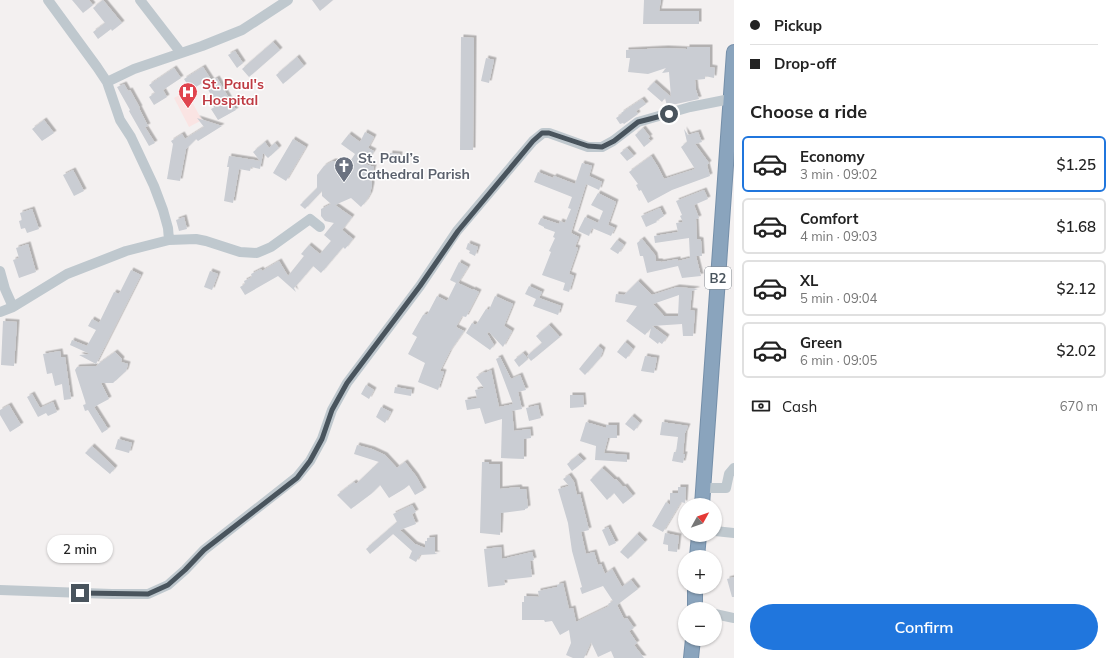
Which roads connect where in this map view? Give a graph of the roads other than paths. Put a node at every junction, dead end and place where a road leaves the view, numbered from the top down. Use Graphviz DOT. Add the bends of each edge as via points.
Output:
graph roads {
  1 [pos="48,0"];
  2 [pos="140,0"];
  3 [pos="288,0"];
  4 [pos="734,52"];
  5 [pos="181,53"];
  6 [pos="107,82"];
  7 [pos="730,99"];
  8 [pos="320,226"];
  9 [pos="169,240"];
  10 [pos="0,271"];
  11 [pos="13,307"];
  12 [pos="0,312"];
  13 [pos="734,468"];
  14 [pos="703,488"];
  15 [pos="702,498"];
  16 [pos="722,532"];
  17 [pos="734,533"];
  18 [pos="0,590"];
  19 [pos="722,615"];
  20 [pos="734,618"];
  21 [pos="692,646"];
  22 [pos="691,658"];
  1 -- 6 [label="street"];
  2 -- 5 [label="street"];
  3 -- 5 [label="street" via="242,30"];
  4 -- 7 [label="highway, B2"];
  5 -- 6 [label="street" via="134,69"];
  6 -- 9 [label="street" via="120,120 154,186 165,216"];
  7 -- 14 [label="highway, B2"];
  7 -- 18 [label="street" via="638,122 602,147 588,146 542,133 458,231 347,383 332,410 322,439 297,478 204,550 168,585 148,594"];
  8 -- 9 [label="street" via="310,219 271,247 257,253 240,252 206,241"];
  9 -- 11 [label="street" via="126,251 72,271"];
  10 -- 11 [label="street"];
  11 -- 12 [label="street"];
  13 -- 14 [label="street" via="729,474 726,488"];
  14 -- 15 [label="highway, B2"];
  16 -- 17 [label="street"];
  19 -- 20 [label="street"];
  21 -- 22 [label="highway"];
}
